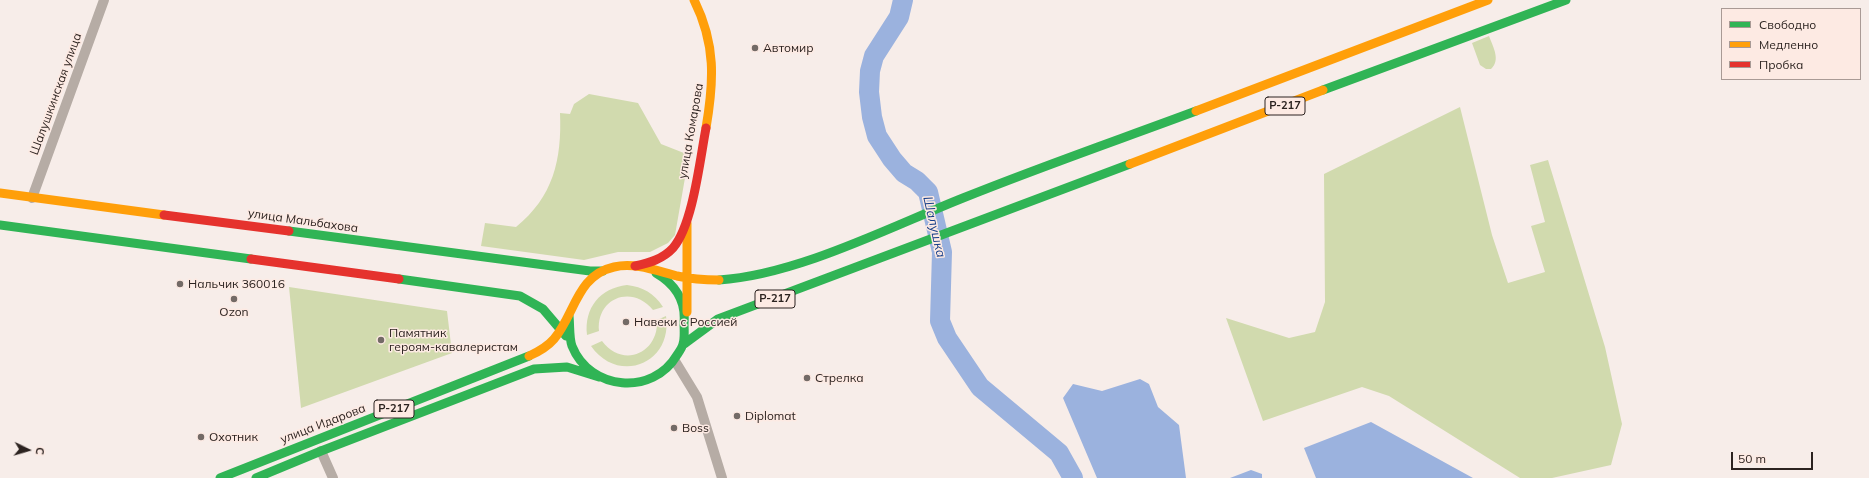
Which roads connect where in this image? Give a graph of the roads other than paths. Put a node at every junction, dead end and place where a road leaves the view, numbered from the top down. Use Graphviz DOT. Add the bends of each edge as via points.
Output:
graph roads {
  1 [pos="104,0"];
  2 [pos="694,0"];
  3 [pos="1488,0"];
  4 [pos="1566,0"];
  5 [pos="0,193"];
  6 [pos="32,198"];
  7 [pos="687,220"];
  8 [pos="0,225"];
  9 [pos="635,266"];
  10 [pos="646,268"];
  11 [pos="603,270"];
  12 [pos="687,278"];
  13 [pos="572,304"];
  14 [pos="687,325"];
  15 [pos="561,328"];
  16 [pos="571,344"];
  17 [pos="684,344"];
  18 [pos="675,361"];
  19 [pos="599,377"];
  20 [pos="321,451"];
  21 [pos="220,478"];
  22 [pos="256,478"];
  23 [pos="333,478"];
  24 [pos="722,478"];
  1 -- 6 [label="street, Шалушкинская улица"];
  2 -- 7 [label="main road, улица Комарова" via="707,31 712,56 712,80 709,110"];
  3 -- 12 [label="main road, Р-217" via="1254,90 992,186 798,263 763,273 727,279"];
  4 -- 17 [label="main road, Р-217" via="718,320 705,326"];
  5 -- 6 [label="main road, улица Мальбахова"];
  6 -- 11 [label="main road, улица Мальбахова" via="590,271"];
  7 -- 9 [label="main road" via="673,248 650,263"];
  7 -- 12 [label="main road"];
  8 -- 15 [label="main road" via="511,294 532,301"];
  9 -- 10 [label="main road, Р-217"];
  9 -- 11 [label="main road, Р-217"];
  10 -- 12 [label="main road"];
  10 -- 14 [label="main road, Р-217" via="659,274 680,296"];
  11 -- 13 [label="main road, Р-217" via="579,290"];
  12 -- 14 [label="main road"];
  13 -- 15 [label="main road, улица Идарова"];
  13 -- 16 [label="main road, Р-217" via="568,324"];
  14 -- 17 [label="main road"];
  15 -- 16 [label="main road"];
  15 -- 21 [label="main road, улица Идарова / Р-217" via="554,339 531,355"];
  16 -- 19 [label="main road, Р-217" via="587,368"];
  17 -- 18 [label="main road, Р-217"];
  18 -- 19 [label="main road, Р-217" via="663,373 648,381 614,383"];
  18 -- 24 [label="street" via="697,397"];
  19 -- 20 [label="main road, улица Идарова / Р-217" via="572,367 534,369"];
  20 -- 22 [label="main road, улица Идарова / Р-217"];
  20 -- 23 [label="street"];
}
